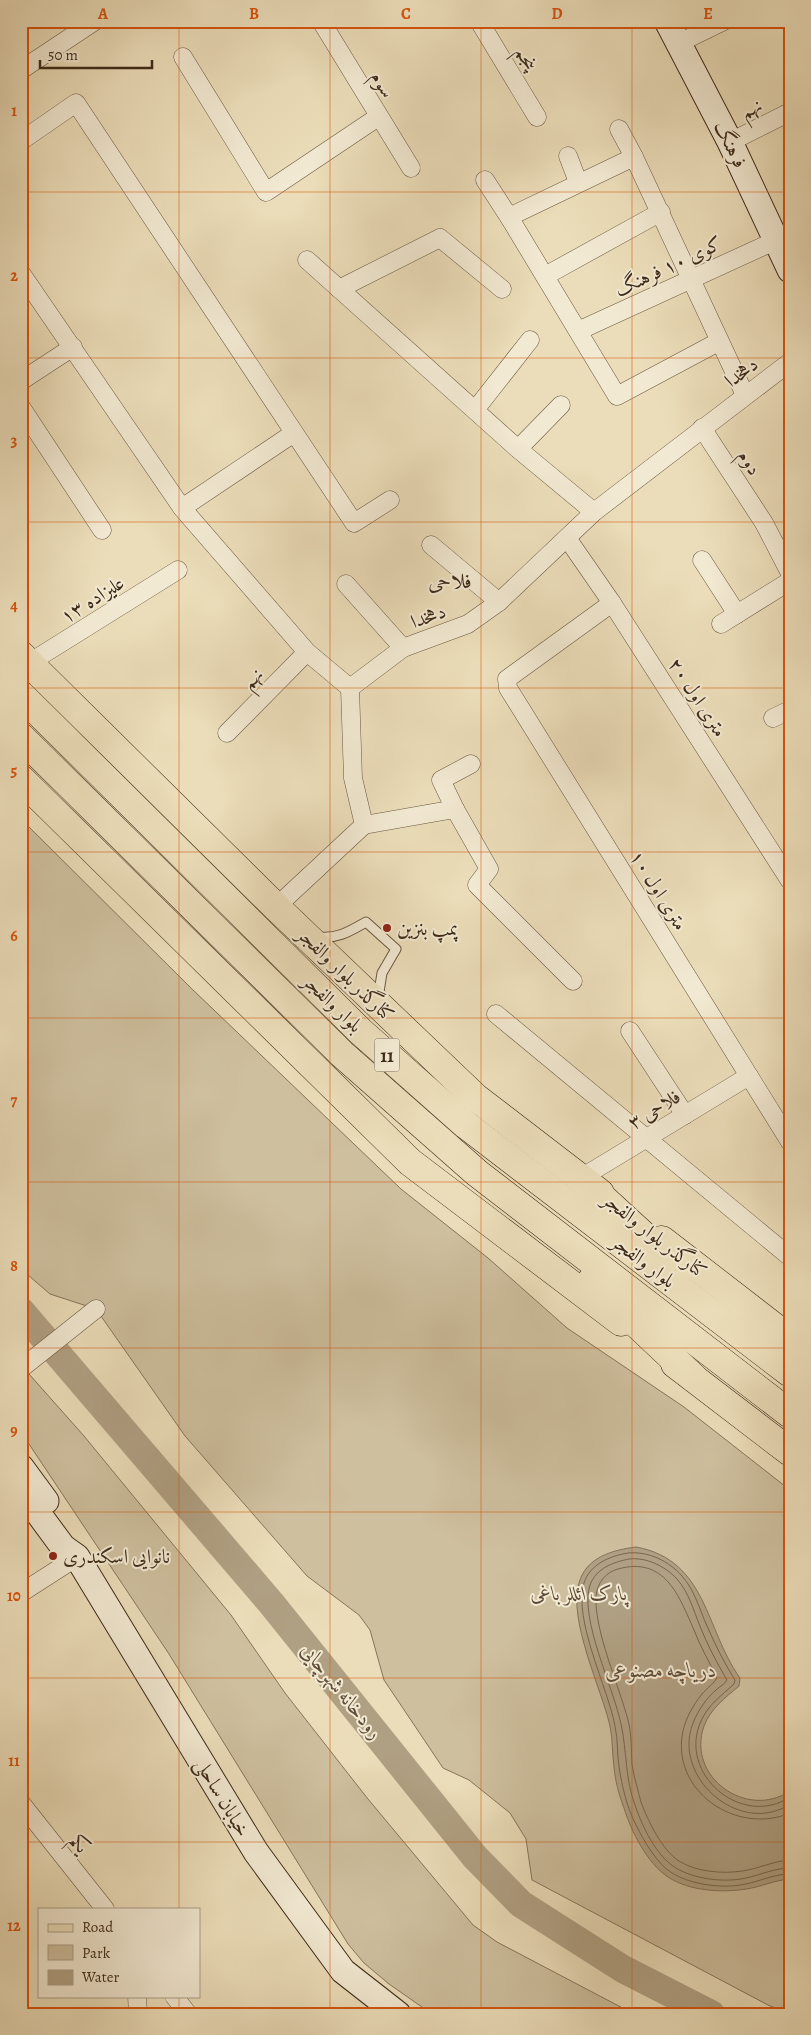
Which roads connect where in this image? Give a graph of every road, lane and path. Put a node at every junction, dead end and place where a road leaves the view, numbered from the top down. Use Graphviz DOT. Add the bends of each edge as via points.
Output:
graph roads {
  1 [pos="95,21"];
  2 [pos="321,21"];
  3 [pos="479,21"];
  4 [pos="667,21"];
  5 [pos="724,21"];
  6 [pos="679,43"];
  7 [pos="183,57"];
  8 [pos="21,70"];
  9 [pos="790,112"];
  10 [pos="378,117"];
  11 [pos="537,117"];
  12 [pos="619,129"];
  13 [pos="21,141"];
  14 [pos="730,142"];
  15 [pos="568,156"];
  16 [pos="634,157"];
  17 [pos="410,168"];
  18 [pos="485,180"];
  19 [pos="578,182"];
  20 [pos="662,212"];
  21 [pos="509,217"];
  22 [pos="783,237"];
  23 [pos="306,260"];
  24 [pos="790,270"];
  25 [pos="21,273"];
  26 [pos="545,276"];
  27 [pos="692,278"];
  28 [pos="339,289"];
  29 [pos="502,289"];
  30 [pos="578,332"];
  31 [pos="530,340"];
  32 [pos="720,341"];
  33 [pos="73,347"];
  34 [pos="790,362"];
  35 [pos="21,381"];
  36 [pos="745,395"];
  37 [pos="560,405"];
  38 [pos="21,407"];
  39 [pos="474,410"];
  40 [pos="702,428"];
  41 [pos="294,433"];
  42 [pos="518,449"];
  43 [pos="390,500"];
  44 [pos="182,508"];
  45 [pos="594,512"];
  46 [pos="102,530"];
  47 [pos="567,538"];
  48 [pos="431,545"];
  49 [pos="702,560"];
  50 [pos="178,570"];
  51 [pos="790,573"];
  52 [pos="790,581"];
  53 [pos="346,584"];
  54 [pos="499,602"];
  55 [pos="612,603"];
  56 [pos="737,614"];
  57 [pos="721,624"];
  58 [pos="403,648"];
  59 [pos="307,652"];
  60 [pos="25,659"];
  61 [pos="350,688"];
  62 [pos="21,695"];
  63 [pos="790,710"];
  64 [pos="773,718"];
  65 [pos="227,733"];
  66 [pos="21,737"];
  67 [pos="471,764"];
  68 [pos="21,779"];
  69 [pos="455,809"];
  70 [pos="364,825"];
  71 [pos="790,881"];
  72 [pos="276,907"];
  73 [pos="308,936"];
  74 [pos="573,981"];
  75 [pos="378,1006"];
  76 [pos="496,1014"];
  77 [pos="630,1030"];
  78 [pos="749,1076"];
  79 [pos="685,1115"];
  80 [pos="784,1120"];
  81 [pos="647,1139"];
  82 [pos="790,1142"];
  83 [pos="477,1174"];
  84 [pos="581,1178"];
  85 [pos="790,1257"];
  86 [pos="96,1309"];
  87 [pos="790,1339"];
  88 [pos="23,1367"];
  89 [pos="790,1371"];
  90 [pos="694,1378"];
  91 [pos="790,1414"];
  92 [pos="790,1452"];
  93 [pos="21,1467"];
  94 [pos="21,1490"];
  95 [pos="77,1557"];
  96 [pos="21,1593"];
  97 [pos="21,1803"];
  98 [pos="104,1908"];
  99 [pos="137,1998"];
  100 [pos="176,1998"];
  101 [pos="375,2006"];
  102 [pos="138,2014"];
  103 [pos="188,2014"];
  104 [pos="398,2014"];
  1 -- 8 [label="street"];
  2 -- 10 [label="street, سوم"];
  3 -- 11 [label="street, پنجم"];
  4 -- 6 [label="street, فرهنگ"];
  5 -- 6 [label="street"];
  6 -- 14 [label="street, فرهنگ"];
  7 -- 10 [label="street" via="266,192"];
  9 -- 14 [label="street, نهم"];
  10 -- 17 [label="street, سوم"];
  12 -- 16 [label="street"];
  13 -- 41 [label="street" via="76,103"];
  14 -- 22 [label="street, فرهنگ"];
  15 -- 19 [label="street"];
  16 -- 19 [label="street"];
  16 -- 20 [label="street"];
  18 -- 21 [label="street"];
  19 -- 21 [label="street"];
  20 -- 26 [label="street"];
  20 -- 27 [label="street"];
  21 -- 26 [label="street"];
  22 -- 24 [label="street, فرهنگ"];
  22 -- 27 [label="street, کوی ۱۰ فرهنگ"];
  23 -- 28 [label="street"];
  25 -- 33 [label="street"];
  26 -- 30 [label="street"];
  27 -- 30 [label="street, کوی ۱۰ فرهنگ"];
  27 -- 32 [label="street"];
  28 -- 29 [label="street" via="440,238"];
  28 -- 39 [label="street"];
  30 -- 32 [label="street" via="617,396"];
  31 -- 39 [label="street"];
  32 -- 36 [label="street"];
  33 -- 35 [label="street"];
  33 -- 44 [label="street"];
  34 -- 36 [label="street, دهخدا"];
  36 -- 40 [label="street, دهخدا"];
  37 -- 42 [label="street"];
  38 -- 46 [label="street"];
  39 -- 42 [label="street"];
  40 -- 45 [label="street, دهخدا"];
  40 -- 51 [label="street, دوم" via="764,523"];
  41 -- 43 [label="street" via="354,523"];
  41 -- 44 [label="street"];
  42 -- 45 [label="street"];
  44 -- 59 [label="street"];
  45 -- 47 [label="street, دهخدا"];
  47 -- 54 [label="street, دهخدا"];
  47 -- 55 [label="street, ۲۰ متری اول"];
  48 -- 54 [label="street"];
  49 -- 56 [label="street"];
  50 -- 60 [label="street, ۱۳ علیزاده"];
  52 -- 56 [label="street"];
  53 -- 58 [label="street"];
  54 -- 58 [label="street, دهخدا" via="468,624"];
  55 -- 71 [label="street, ۲۰ متری اول"];
  55 -- 78 [label="street, ۱۰ متری اول" via="507,679 508,688"];
  56 -- 57 [label="street"];
  58 -- 61 [label="street, دهخدا"];
  59 -- 61 [label="street"];
  59 -- 65 [label="street, نهم"];
  60 -- 72 [label="main road, کنارگذر بلوار والفجر"];
  61 -- 70 [label="street" via="353,778"];
  62 -- 89 [label="main road, بلوار والفجر / 11" via="360,1031 466,1125"];
  63 -- 64 [label="street"];
  66 -- 83 [label="main road, بلوار والفجر / 11" via="342,1054"];
  67 -- 69 [label="street" via="441,780"];
  68 -- 90 [label="main road" via="410,1162"];
  69 -- 70 [label="street"];
  69 -- 74 [label="street" via="489,869 477,885"];
  70 -- 72 [label="street"];
  72 -- 73 [label="main road, کنارگذر بلوار والفجر"];
  73 -- 75 [label="main road, کنارگذر بلوار والفجر"];
  73 -- 75 [label="lane" via="329,938 343,935 366,922 396,949 382,973"];
  75 -- 84 [label="main road, کنارگذر بلوار والفجر" via="475,1097"];
  76 -- 81 [label="street"];
  77 -- 79 [label="street"];
  78 -- 79 [label="street, فلاحی ۳"];
  78 -- 80 [label="street, ۱۰ متری اول"];
  79 -- 81 [label="street, فلاحی ۳"];
  80 -- 82 [label="street, ۱۰ متری اول"];
  81 -- 84 [label="street, فلاحی ۳"];
  81 -- 85 [label="street"];
  83 -- 90 [label="main road"];
  83 -- 91 [label="main road, بلوار والفجر / 11"];
  84 -- 87 [label="main road, کنارگذر بلوار والفجر"];
  84 -- 89 [label="main road"];
  86 -- 88 [label="street"];
  90 -- 92 [label="main road"];
  93 -- 95 [label="street, خیابان ساحلی" via="75,1540"];
  94 -- 95 [label="street, خیابان ساحلی" via="63,1547"];
  95 -- 96 [label="street"];
  95 -- 101 [label="street, خیابان ساحلی" via="256,1852 343,1972"];
  97 -- 98 [label="street, یکم"];
  99 -- 102 [label="street"];
  100 -- 103 [label="street"];
  101 -- 104 [label="street, خیابان ساحلی"];
}
